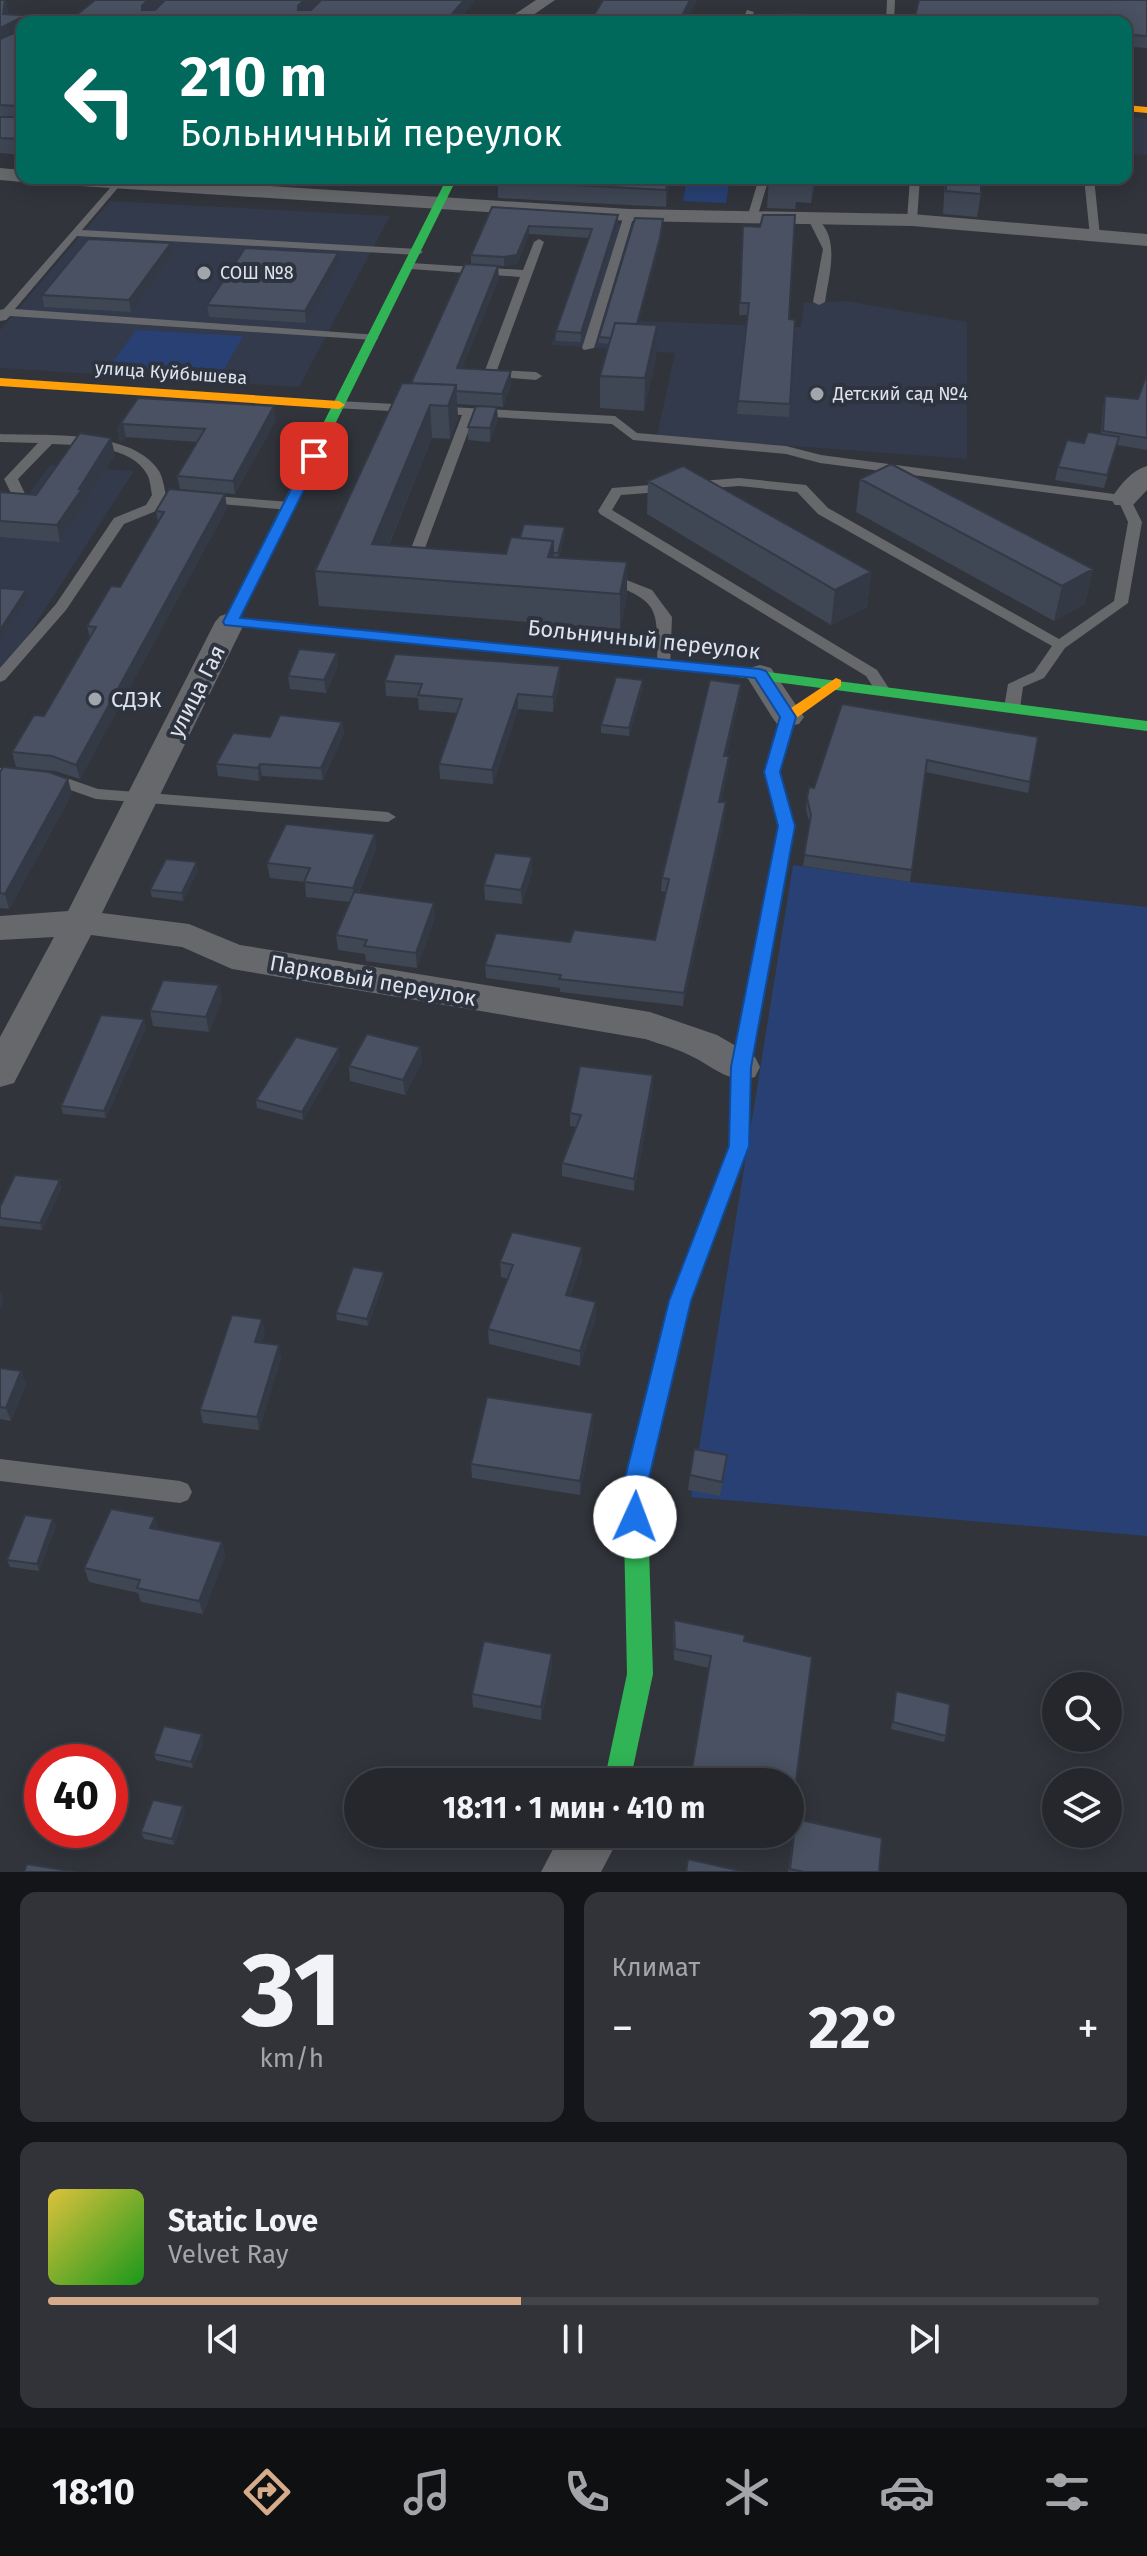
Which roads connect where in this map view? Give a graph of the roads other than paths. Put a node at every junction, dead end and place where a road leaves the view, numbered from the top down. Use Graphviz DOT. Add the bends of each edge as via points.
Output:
graph roads {
  1 [pos="544,1"];
  2 [pos="750,12"];
  3 [pos="520,16"];
  4 [pos="748,16"];
  5 [pos="116,184"];
  6 [pos="174,184"];
  7 [pos="449,184"];
  8 [pos="762,184"];
  9 [pos="915,184"];
  10 [pos="1090,184"];
  11 [pos="232,185"];
  12 [pos="441,202"];
  13 [pos="629,215"];
  14 [pos="752,218"];
  15 [pos="813,219"];
  16 [pos="912,220"];
  17 [pos="75,233"];
  18 [pos="1095,236"];
  19 [pos="1147,240"];
  20 [pos="539,242"];
  21 [pos="414,259"];
  22 [pos="527,274"];
  23 [pos="819,302"];
  24 [pos="4,315"];
  25 [pos="374,337"];
  26 [pos="588,348"];
  27 [pos="536,376"];
  28 [pos="0,382"];
  29 [pos="339,405"];
  30 [pos="470,411"];
  31 [pos="117,431"];
  32 [pos="0,438"];
  33 [pos="47,441"];
  34 [pos="108,445"];
  35 [pos="811,474"];
  36 [pos="1147,474"];
  37 [pos="19,496"];
  38 [pos="173,497"];
  39 [pos="290,506"];
  40 [pos="1135,516"];
  41 [pos="445,561"];
  42 [pos="596,573"];
  43 [pos="230,622"];
  44 [pos="1060,645"];
  45 [pos="665,665"];
  46 [pos="760,674"];
  47 [pos="0,677"];
  48 [pos="836,683"];
  49 [pos="882,690"];
  50 [pos="1012,708"];
  51 [pos="788,717"];
  52 [pos="1147,726"];
  53 [pos="0,773"];
  54 [pos="141,799"];
  55 [pos="388,817"];
  56 [pos="80,922"];
  57 [pos="0,928"];
  58 [pos="741,1067"];
  59 [pos="0,1073"];
  60 [pos="0,1470"];
  61 [pos="180,1492"];
  62 [pos="620,1768"];
  63 [pos="584,1848"];
  64 [pos="569,1872"];
  1 -- 3 [label="street"];
  2 -- 4 [label="lane"];
  5 -- 17 [label="lane"];
  6 -- 11 [label="street"];
  7 -- 12 [label="street, улица Гая"];
  8 -- 14 [label="lane"];
  9 -- 16 [label="lane"];
  10 -- 18 [label="lane"];
  11 -- 12 [label="street"];
  12 -- 13 [label="street"];
  12 -- 21 [label="street, улица Гая"];
  13 -- 14 [label="street"];
  13 -- 26 [label="lane"];
  14 -- 15 [label="street"];
  15 -- 16 [label="street"];
  15 -- 23 [label="lane" via="828,249"];
  16 -- 18 [label="street"];
  17 -- 21 [label="lane"];
  17 -- 24 [label="lane"];
  18 -- 19 [label="street"];
  20 -- 22 [label="lane"];
  21 -- 22 [label="lane"];
  21 -- 25 [label="street, улица Гая"];
  22 -- 27 [label="lane" via="490,373"];
  24 -- 25 [label="lane"];
  25 -- 29 [label="street, улица Гая"];
  28 -- 29 [label="street, улица Куйбышева" via="139,398"];
  29 -- 30 [label="lane"];
  29 -- 39 [label="street, улица Гая"];
  30 -- 35 [label="lane" via="615,420 633,436 786,450"];
  30 -- 41 [label="lane" via="414,559"];
  31 -- 34 [label="lane"];
  32 -- 33 [label="lane"];
  33 -- 34 [label="lane"];
  33 -- 37 [label="lane" via="11,479"];
  34 -- 38 [label="lane" via="152,470"];
  35 -- 40 [label="lane"];
  35 -- 44 [label="lane" via="823,511"];
  35 -- 49 [label="lane" via="617,491 605,511 872,673"];
  36 -- 40 [label="street"];
  38 -- 39 [label="lane"];
  38 -- 47 [label="lane" via="119,521 61,607"];
  39 -- 43 [label="street, улица Гая"];
  40 -- 44 [label="lane" via="1121,603"];
  42 -- 45 [label="lane" via="647,593 665,617"];
  43 -- 45 [label="street, Больничный переулок"];
  43 -- 54 [label="street, улица Гая"];
  44 -- 50 [label="lane" via="1039,675 1016,684"];
  45 -- 46 [label="street, Больничный переулок"];
  46 -- 48 [label="street, Больничный переулок"];
  46 -- 51 [label="street"];
  48 -- 49 [label="street, Больничный переулок"];
  48 -- 51 [label="street"];
  49 -- 50 [label="street, Больничный переулок"];
  50 -- 52 [label="street, Больничный переулок"];
  51 -- 58 [label="street" via="772,772 786,826"];
  53 -- 54 [label="lane" via="55,779 96,794"];
  54 -- 55 [label="lane"];
  54 -- 56 [label="street, улица Гая"];
  56 -- 57 [label="street, Парковый переулок"];
  56 -- 58 [label="street, Парковый переулок" via="189,936 232,956 650,1026 703,1045"];
  56 -- 59 [label="street, улица Гая"];
  58 -- 62 [label="street" via="739,1146 680,1301 635,1486 640,1674"];
  60 -- 61 [label="lane"];
  63 -- 64 [label="street"];
}
